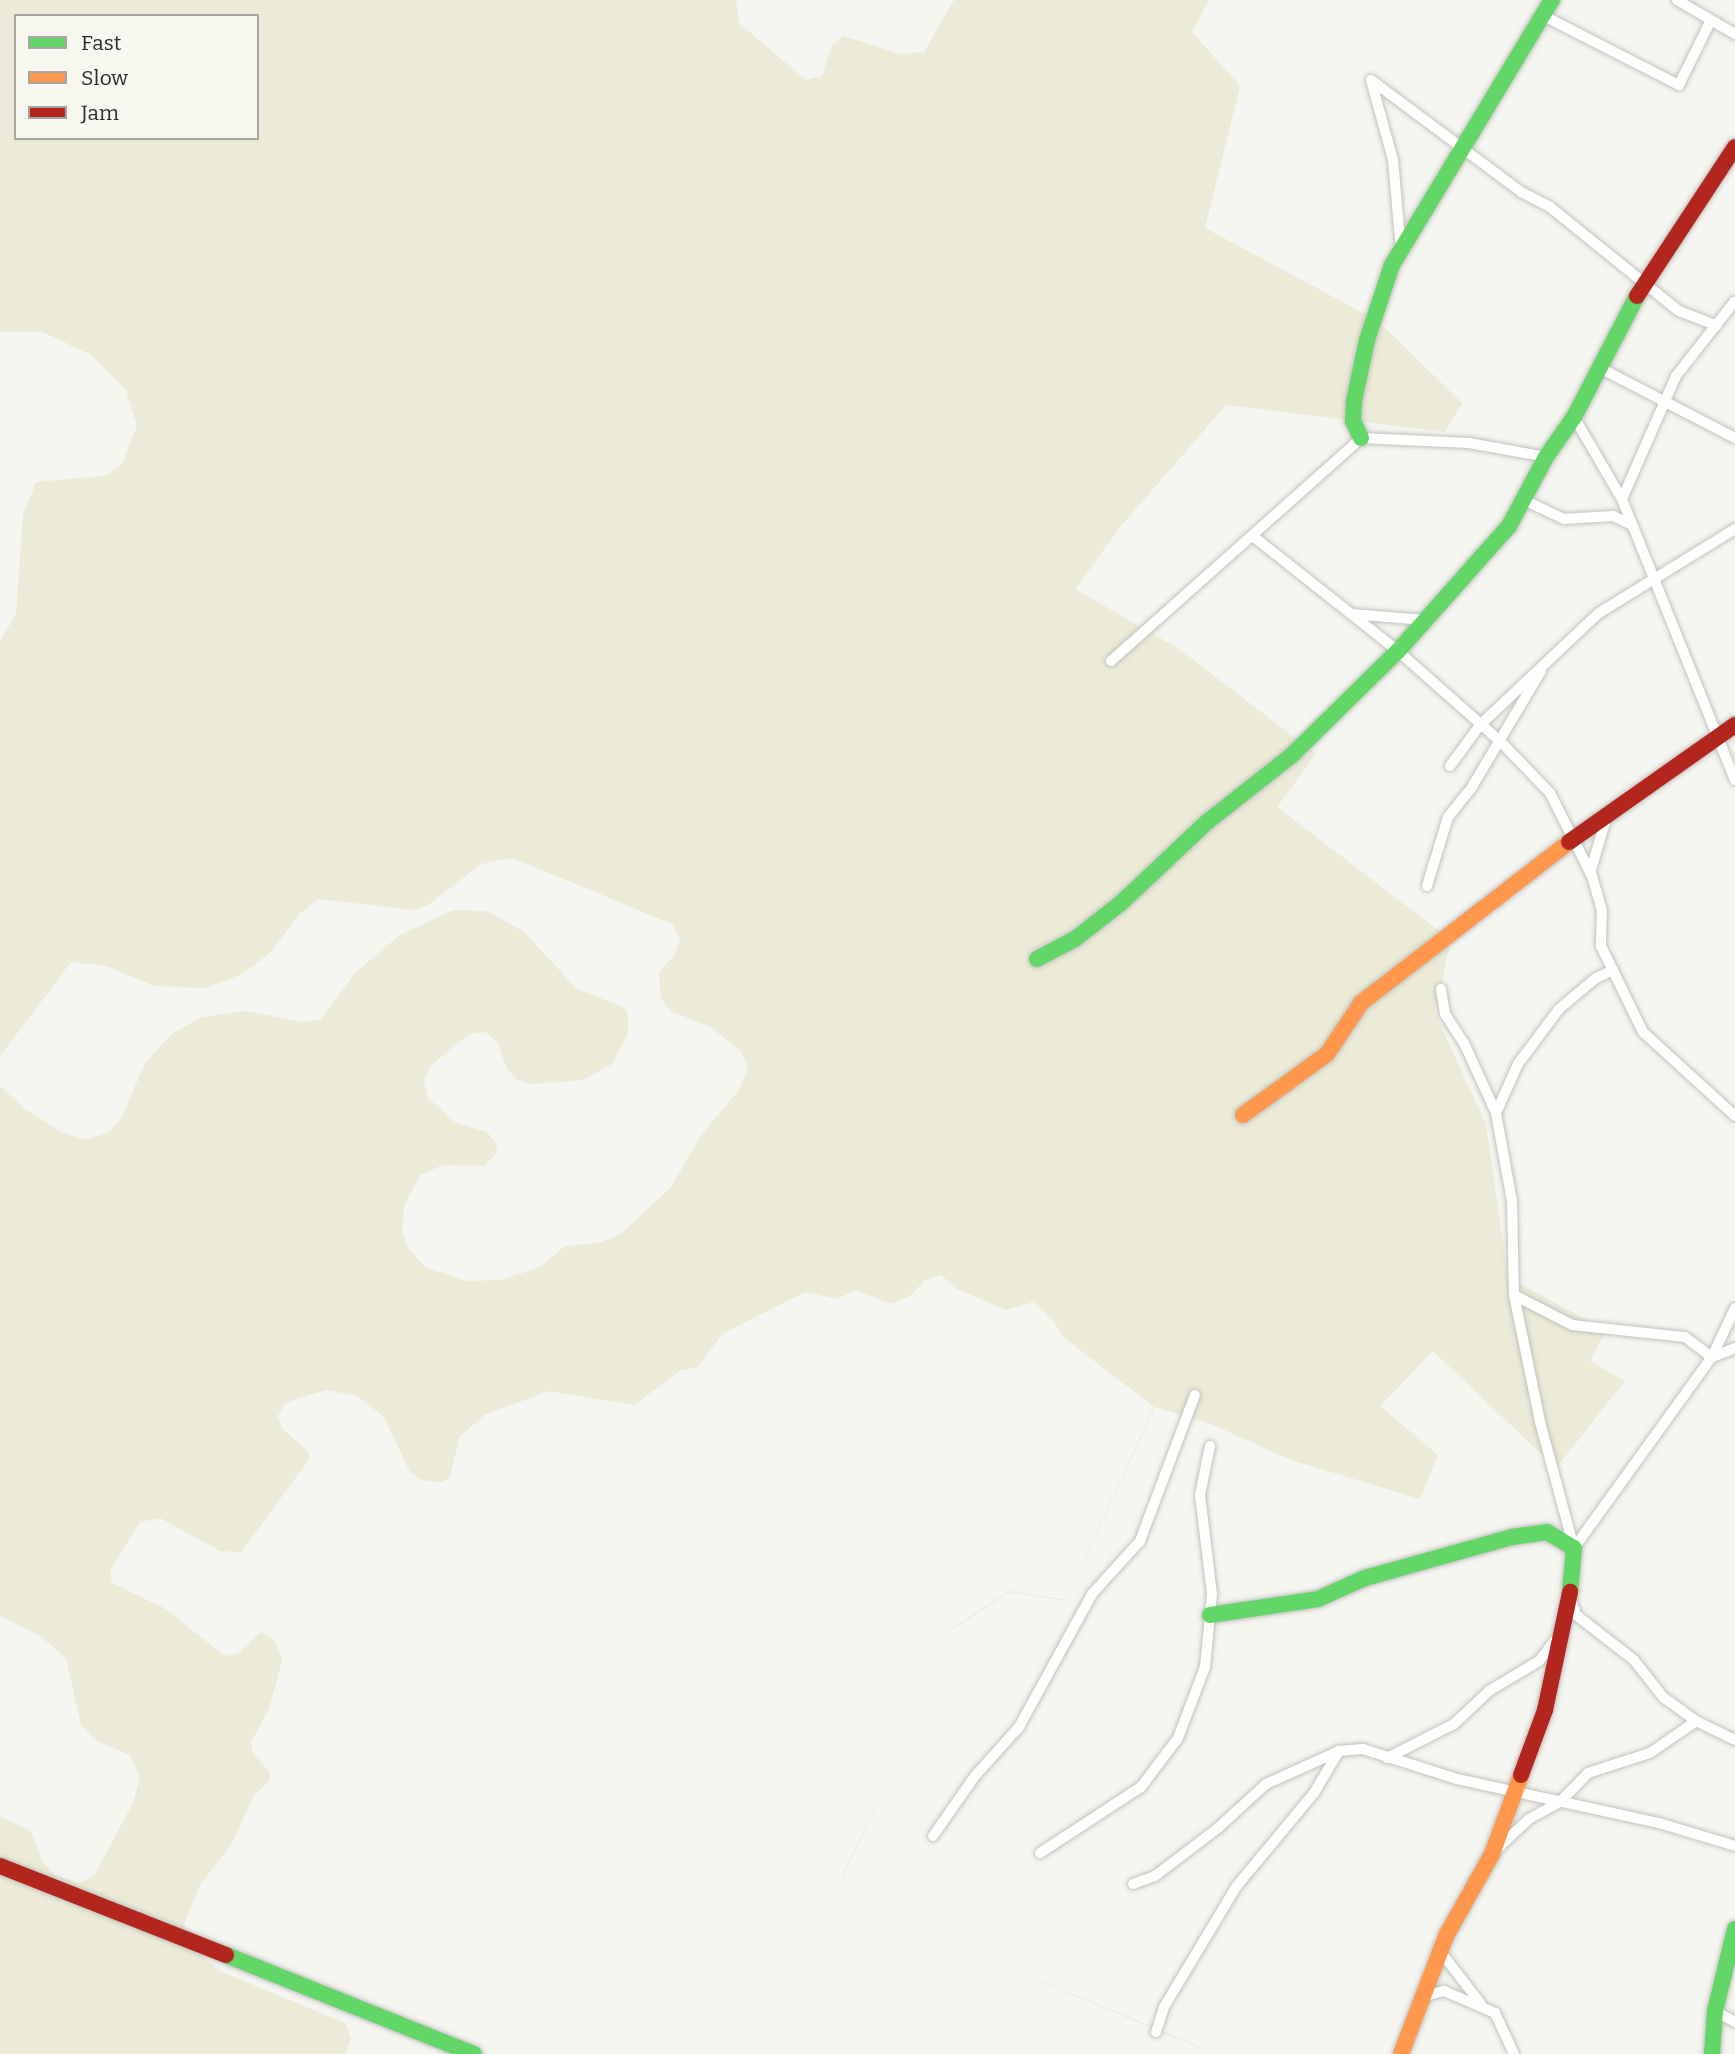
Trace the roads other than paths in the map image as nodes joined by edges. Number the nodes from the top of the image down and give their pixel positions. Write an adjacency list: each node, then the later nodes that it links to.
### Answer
1 (1552, 0): 3 (street)
2 (1676, 0): 4 (street)
3 (1542, 15): 4 (street); 6 (street)
4 (1712, 20): 5 (street)
5 (1735, 34)
6 (1464, 145): 8 (street); 8 (street); 9 (street)
7 (1735, 147): 9 (street)
8 (1401, 250): 15 (street)
9 (1645, 282): 11 (street); 12 (street)
10 (1735, 301): 11 (street)
11 (1716, 325): 13 (street)
12 (1600, 368): 13 (street); 14 (street)
13 (1668, 402): 16 (street); 18 (street)
14 (1574, 417): 17 (street); 18 (street)
15 (1361, 438): 17 (street); 22 (street)
16 (1735, 438)
17 (1546, 457): 19 (street)
18 (1622, 499): 20 (street)
19 (1526, 501): 20 (street); 25 (street)
20 (1632, 525): 23 (street)
21 (1735, 529): 23 (street)
22 (1254, 537): 24 (street); 28 (street)
23 (1653, 581): 27 (street); 31 (street)
24 (1351, 614): 25 (street); 26 (street)
25 (1424, 620): 26 (street)
26 (1398, 650): 29 (street); 39 (street)
27 (1548, 659): 29 (street); 32 (street)
28 (1111, 661)
29 (1480, 725): 32 (street); 33 (street)
30 (1735, 725): 31 (street)
31 (1717, 738): 34 (street); 35 (street)
32 (1501, 742): 36 (street); 38 (street)
33 (1450, 766)
34 (1735, 780)
35 (1607, 816): 36 (street); 37 (street)
36 (1572, 840): 37 (street); 43 (street)
37 (1590, 873): 40 (street)
38 (1427, 886)
39 (1037, 959)
40 (1613, 971): 42 (street); 44 (street)
41 (1441, 989): 42 (street)
42 (1496, 1113): 45 (street)
43 (1243, 1115)
44 (1735, 1116)
45 (1514, 1295): 48 (street); 51 (street)
46 (1735, 1308): 48 (street)
47 (1735, 1348): 48 (street)
48 (1712, 1357): 51 (street)
49 (1195, 1395): 61 (street)
50 (1210, 1446): 53 (street)
51 (1574, 1548): 52 (street); 53 (street)
52 (1570, 1595): 54 (street); 55 (street)
53 (1210, 1615): 63 (street)
54 (1562, 1633): 58 (street); 59 (street)
55 (1696, 1721): 56 (street); 60 (street)
56 (1735, 1740)
57 (1339, 1751): 58 (street); 66 (street); 73 (street)
58 (1387, 1758): 59 (street)
59 (1516, 1791): 60 (street); 64 (street)
60 (1561, 1801): 62 (street); 64 (street)
61 (933, 1836)
62 (1735, 1846)
63 (1040, 1853)
64 (1492, 1854): 68 (street)
65 (0, 1866): 74 (street)
66 (1133, 1884)
67 (1735, 1928): 71 (street)
68 (1440, 1951): 69 (street); 70 (street)
69 (1425, 1996): 70 (street); 75 (street)
70 (1482, 2005): 76 (street)
71 (1715, 2011): 72 (street); 77 (street)
72 (1735, 2022)
73 (1156, 2032)
74 (474, 2054)
75 (1401, 2054)
76 (1514, 2054)
77 (1712, 2054)

